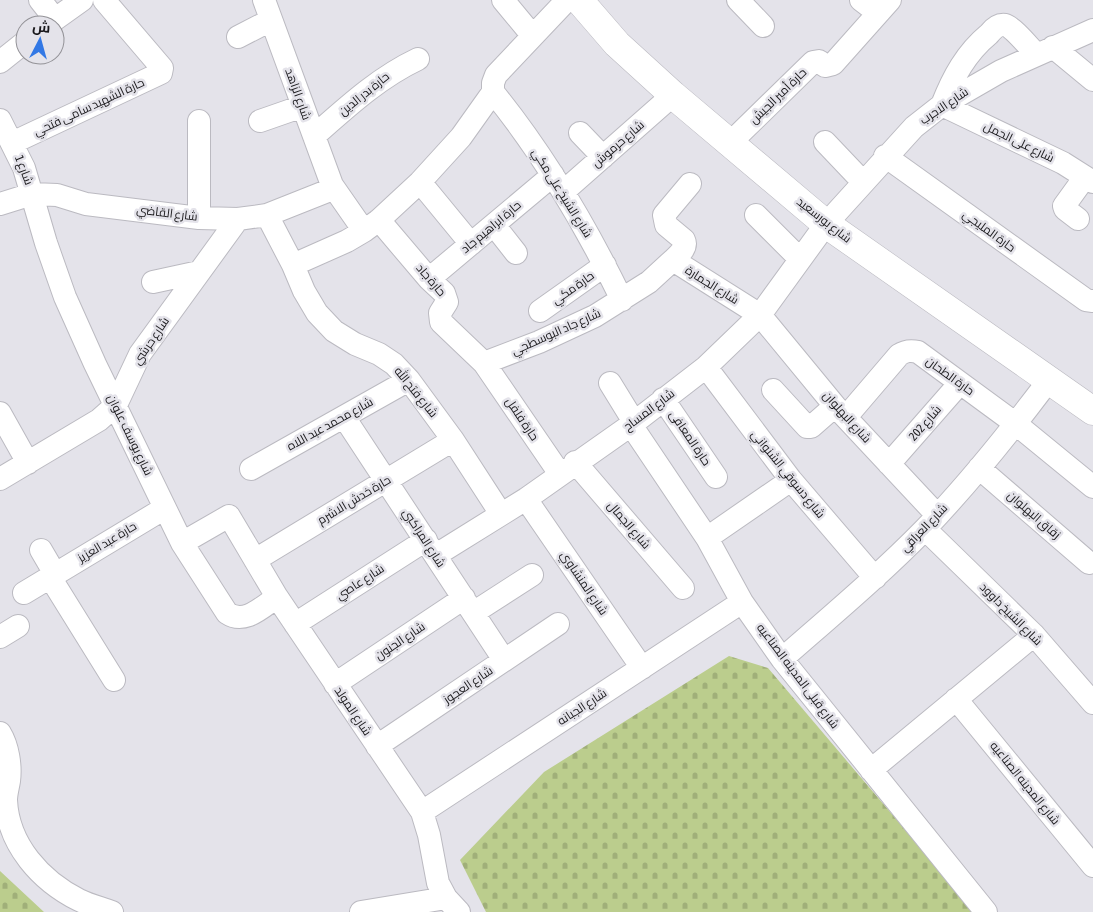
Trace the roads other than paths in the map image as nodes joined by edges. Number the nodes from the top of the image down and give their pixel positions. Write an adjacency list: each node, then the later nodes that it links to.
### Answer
1 (40, 0): 10 (street)
2 (82, 0): 11 (street)
3 (104, 0): 31 (street, حارة الشهيد سامى فتحي)
4 (503, 0): 14 (street)
5 (566, 0): 14 (street)
6 (579, 0): 22 (street, شارع بورسعيد)
7 (738, 0): 12 (street)
8 (876, 4): 32 (street, حارة أمير الجيش)
9 (267, 10): 15 (street); 24 (street, شارع الزاهد)
10 (48, 15)
11 (61, 15)
12 (763, 26)
13 (1093, 30): 17 (street, شارع الاجرب)
14 (532, 35): 21 (street)
15 (238, 37)
16 (15, 50): 19 (street)
17 (1044, 50): 20 (street); 23 (street, شارع الاجرب); 23 (street)
18 (418, 59): 29 (street, حارة بدر الدين)
19 (0, 62)
20 (1093, 80)
21 (493, 92): 36 (street); 38 (street, شارع الشيخ على مكي)
22 (673, 95): 32 (street, شارع بورسعيد); 34 (street, شارع حرموش)
23 (942, 105): 33 (street, شارع الاجرب); 35 (street, شارع على الجمل)
24 (303, 106): 27 (street); 29 (street, شارع الزاهد)
25 (0, 120): 31 (street, شارع 1)
26 (199, 121): 45 (street)
27 (260, 121)
28 (580, 133): 34 (street)
29 (314, 136): 40 (street, شارع الزاهد)
30 (825, 142): 37 (street)
31 (12, 143): 41 (street, شارع 1)
32 (730, 143): 48 (street, شارع بورسعيد)
33 (885, 156): 37 (street, شارع الاجرب); 61 (street, حارة المليجي)
34 (603, 157): 38 (street, شارع حرموش)
35 (1089, 179): 47 (street)
36 (420, 182): 49 (street); 51 (street)
37 (863, 182): 48 (street, شارع الاجرب)
38 (558, 184): 50 (street, حارة ابراهيم جاد); 56 (street, شارع الشيخ على مكي)
39 (690, 184): 54 (street, شارع الجمارة)
40 (332, 186): 43 (street, شارع القاضي); 49 (street, شارع الزاهد)
41 (32, 194): 42 (street, شارع القاضي); 45 (street, شارع القاضي); 73 (street, شارع يوسف علوان)
42 (0, 204)
43 (267, 215): 46 (street, شارع القاضي); 55 (street, شارع فتح الله)
44 (756, 215): 53 (street)
45 (199, 218): 46 (street, شارع القاضي)
46 (238, 219): 57 (street, شارع حرشي)
47 (1078, 219)
48 (826, 224): 53 (street, شارع المساح); 67 (street, شارع بورسعيد)
49 (371, 225): 55 (street); 58 (street, حارة جاد)
50 (494, 225): 51 (street, حارة ابراهيم جاد); 52 (street)
51 (471, 244): 58 (street, حارة ابراهيم جاد)
52 (516, 253)
53 (800, 259): 63 (street, شارع المساح)
54 (673, 260): 60 (street, شارع جاد البوسطجي); 63 (street, شارع الجمارة)
55 (293, 265): 66 (street, شارع فتح الله)
56 (605, 265): 60 (street, شارع الشيخ على مكي); 62 (street, حارة مكي)
57 (200, 272): 59 (street); 73 (street, شارع حرشي)
58 (429, 279): 64 (street, حارة جاد)
59 (153, 282)
60 (622, 300): 64 (street, شارع جاد البوسطجي)
61 (1093, 302)
62 (540, 311)
63 (760, 315): 65 (street, شارع المساح); 74 (street, شارع البهلوان)
64 (484, 363): 82 (street, حارة فلفل)
65 (706, 367): 71 (street, شارع المساح); 88 (street, شارع دسوقي الشنواني)
66 (409, 380): 76 (street, شارع محمد عبد اللاه); 79 (street, شارع فتح الله)
67 (1049, 380): 72 (street, شارع بورسعيد); 78 (street, شارع العراقي)
68 (610, 383): 77 (street, شارع قبلى المدينه الصناعيه)
69 (960, 383): 74 (street, حارة الطحان); 78 (street, حارة الطحان); 81 (street, شارع 202)
70 (773, 390): 74 (street)
71 (663, 399): 77 (street, شارع المساح); 85 (street, حارة المعافى)
72 (1089, 401)
73 (116, 405): 80 (street, شارع حرشي); 91 (street, شارع يوسف علوان)
74 (840, 411): 81 (street, شارع البهلوان)
75 (0, 413): 80 (street)
76 (344, 417): 84 (street, شارع محمد عبد اللاه); 87 (street, شارع المراكبي)
77 (632, 423): 82 (street, شارع المساح); 94 (street, شارع قبلى المدينه الصناعيه)
78 (1016, 424): 83 (street, شارع العراقي); 89 (street, حارة الطحان)
79 (453, 440): 87 (street, حارة خدش الاشرم); 92 (street, شارع فتح الله)
80 (28, 463): 86 (street, شارع حرشي)
81 (889, 464): 93 (street, شارع البهلوان)
82 (568, 468): 90 (street, شارع المساح); 103 (street, شارع الجمال)
83 (980, 468): 93 (street, شارع العراقي); 99 (street, زقاق البهلوان)
84 (252, 469)
85 (716, 477)
86 (0, 479)
87 (386, 480): 96 (street, شارع المراكبي); 98 (street, حارة خدش الاشرم)
88 (791, 480): 94 (street); 102 (street, شارع دسوقي الشنواني)
89 (1093, 487)
90 (526, 499): 92 (street, شارع المساح); 113 (street, شارع المنشاوي)
91 (165, 508): 95 (street, شارع يوسف علوان); 101 (street, حارة عبد العزيز)
92 (501, 514): 96 (street, شارع المساح)
93 (931, 522): 102 (street, شارع العراقي); 110 (street, شارع الشيخ داوود)
94 (707, 538): 106 (street, شارع قبلى المدينه الصناعيه)
95 (182, 543): 98 (street, شارع المولد); 105 (street, شارع يوسف علوان)
96 (431, 548): 107 (street, شارع المراكبي); 108 (street, شارع عاصي)
97 (41, 550): 101 (street)
98 (254, 560): 105 (street, شارع المولد)
99 (1089, 562)
100 (532, 575): 107 (street, شارع الجنون)
101 (52, 576): 104 (street, حارة عبد العزيز); 114 (street)
102 (875, 578): 111 (street, شارع العراقي)
103 (683, 588)
104 (24, 593)
105 (277, 597): 108 (street, شارع المولد)
106 (742, 602): 111 (street, شارع قبلى المدينه الصناعيه); 113 (street, شارع الجبانه)
107 (469, 605): 112 (street, شارع المراكبي); 115 (street, شارع الجنون)
108 (295, 624): 115 (street, شارع المولد)
109 (558, 624): 112 (street, شارع العجوز)
110 (1034, 635): 116 (street); 117 (street, شارع الشيخ داوود)
111 (782, 659): 120 (street, شارع قبلى المدينه الصناعيه)
112 (504, 660): 119 (street, شارع العجوز)
113 (642, 668): 122 (street, شارع الجبانه)
114 (114, 680)
115 (335, 684): 119 (street, شارع المولد)
116 (956, 700): 120 (street); 123 (street, شارع المدينه الصناعيه)
117 (1093, 703)
118 (0, 733): 121 (street)
119 (377, 746): 122 (street, شارع المولد)
120 (871, 770): 127 (street, شارع قبلى المدينه الصناعيه)
121 (3, 800): 125 (street)
122 (422, 812): 124 (street, شارع المولد)
123 (1093, 866)
124 (452, 905): 126 (street)
125 (112, 912)
126 (361, 912)
127 (986, 912)

